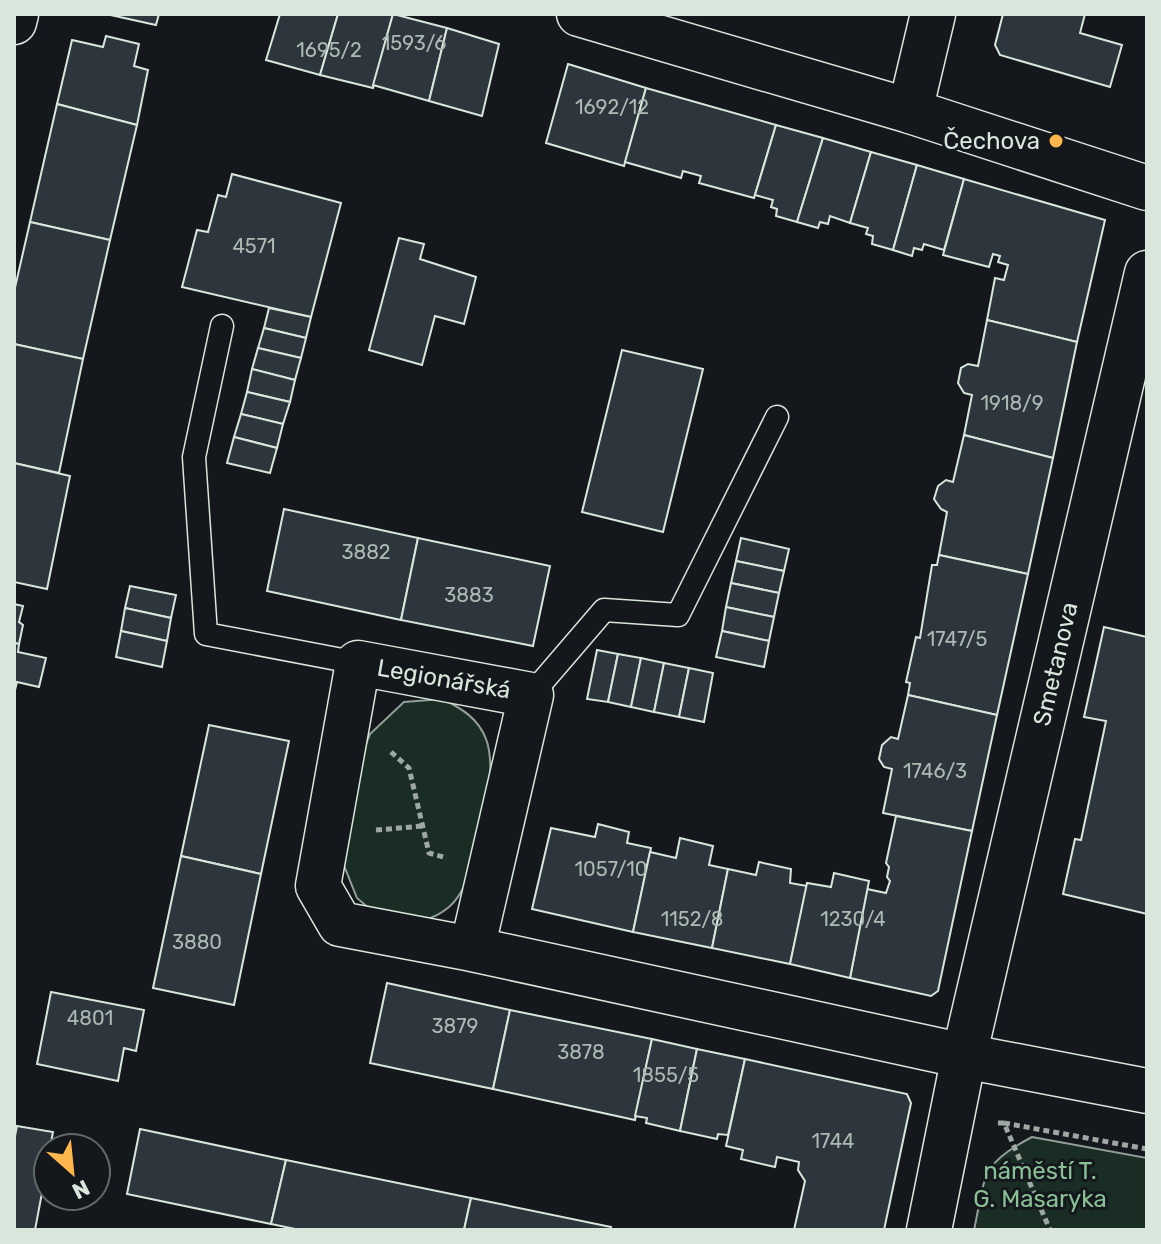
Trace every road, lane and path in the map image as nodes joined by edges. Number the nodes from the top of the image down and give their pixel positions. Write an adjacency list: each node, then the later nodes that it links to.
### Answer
1 (16, 14): 4 (street)
2 (579, 14): 5 (street)
3 (933, 14): 5 (street)
4 (14, 22)
5 (910, 111): 6 (street)
6 (1147, 188)
7 (1147, 273): 15 (street, Smetanova)
8 (222, 326): 10 (lane)
9 (777, 417): 11 (lane)
10 (358, 663): 11 (street, Legionářská); 12 (street, Legionářská)
11 (531, 695): 13 (street, Legionářská)
12 (348, 715): 13 (path); 14 (street, Legionářská)
13 (490, 872): 14 (street, Legionářská)
14 (472, 949): 15 (street, Legionářská)
15 (964, 1056): 16 (street); 17 (street)
16 (1147, 1091)
17 (953, 1121): 18 (path); 20 (street)
18 (1004, 1123): 19 (path); 21 (path)
19 (1147, 1149)
20 (929, 1230)
21 (1050, 1230)

